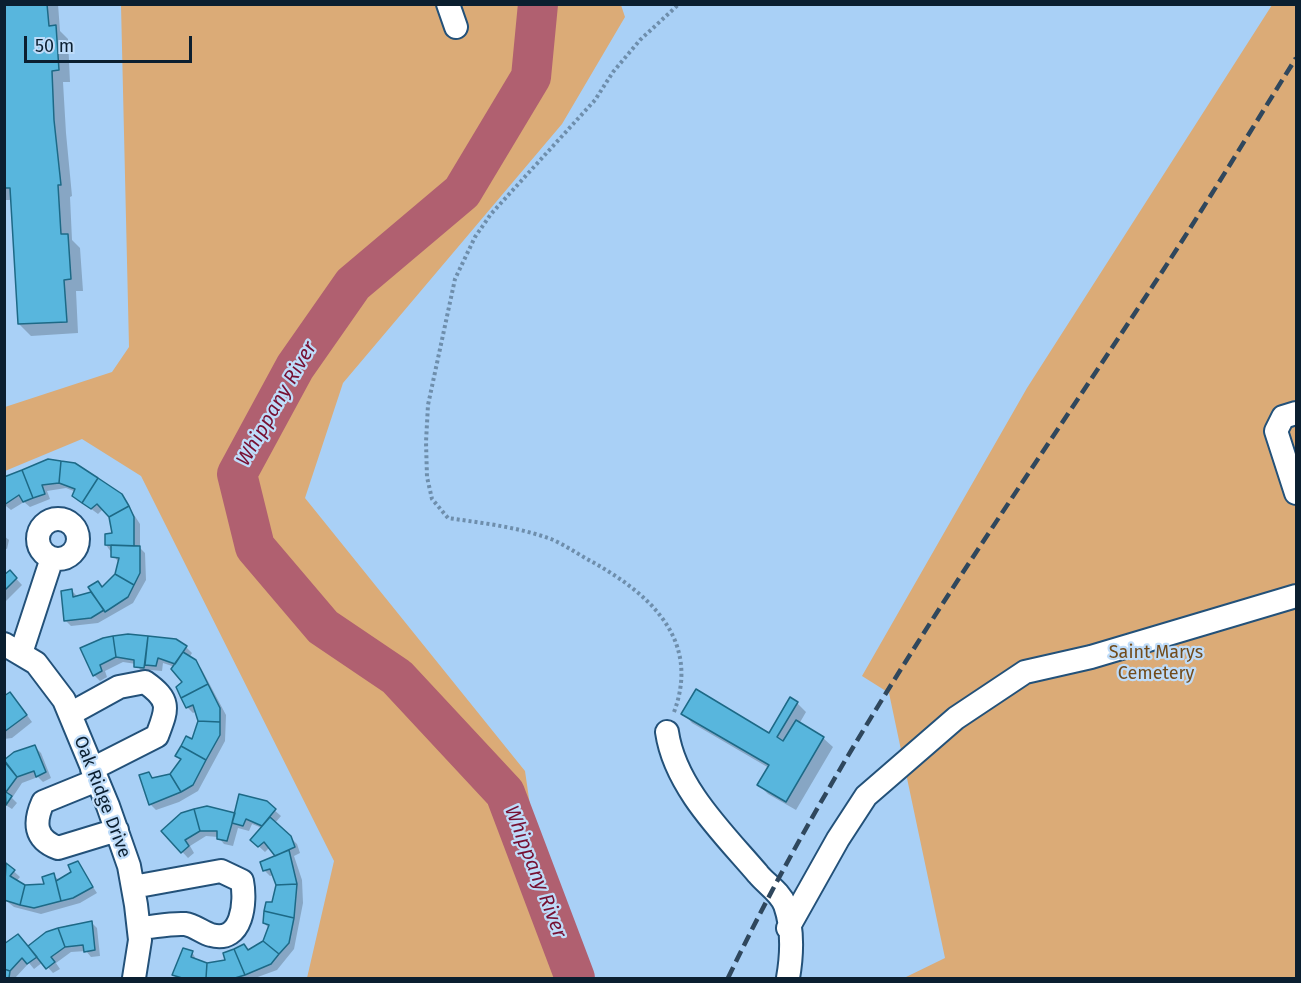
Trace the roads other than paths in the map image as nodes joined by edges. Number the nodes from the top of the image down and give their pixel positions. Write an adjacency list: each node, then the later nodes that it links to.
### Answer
1 (448, 4): 2 (lane)
2 (456, 27)
3 (1296, 413): 4 (lane)
4 (1296, 493)
5 (52, 558): 7 (lane)
6 (1296, 596): 14 (lane)
7 (10, 651): 8 (lane, Oak Ridge Drive)
8 (69, 714): 10 (lane, Oak Ridge Drive); 10 (lane)
9 (667, 732): 14 (lane)
10 (95, 775): 11 (lane, Oak Ridge Drive); 11 (lane)
11 (117, 830): 12 (lane, Oak Ridge Drive)
12 (133, 887): 13 (lane, Oak Ridge Drive); 13 (lane)
13 (138, 928): 15 (lane, Oak Ridge Drive)
14 (788, 928): 16 (lane)
15 (134, 978)
16 (788, 978)

